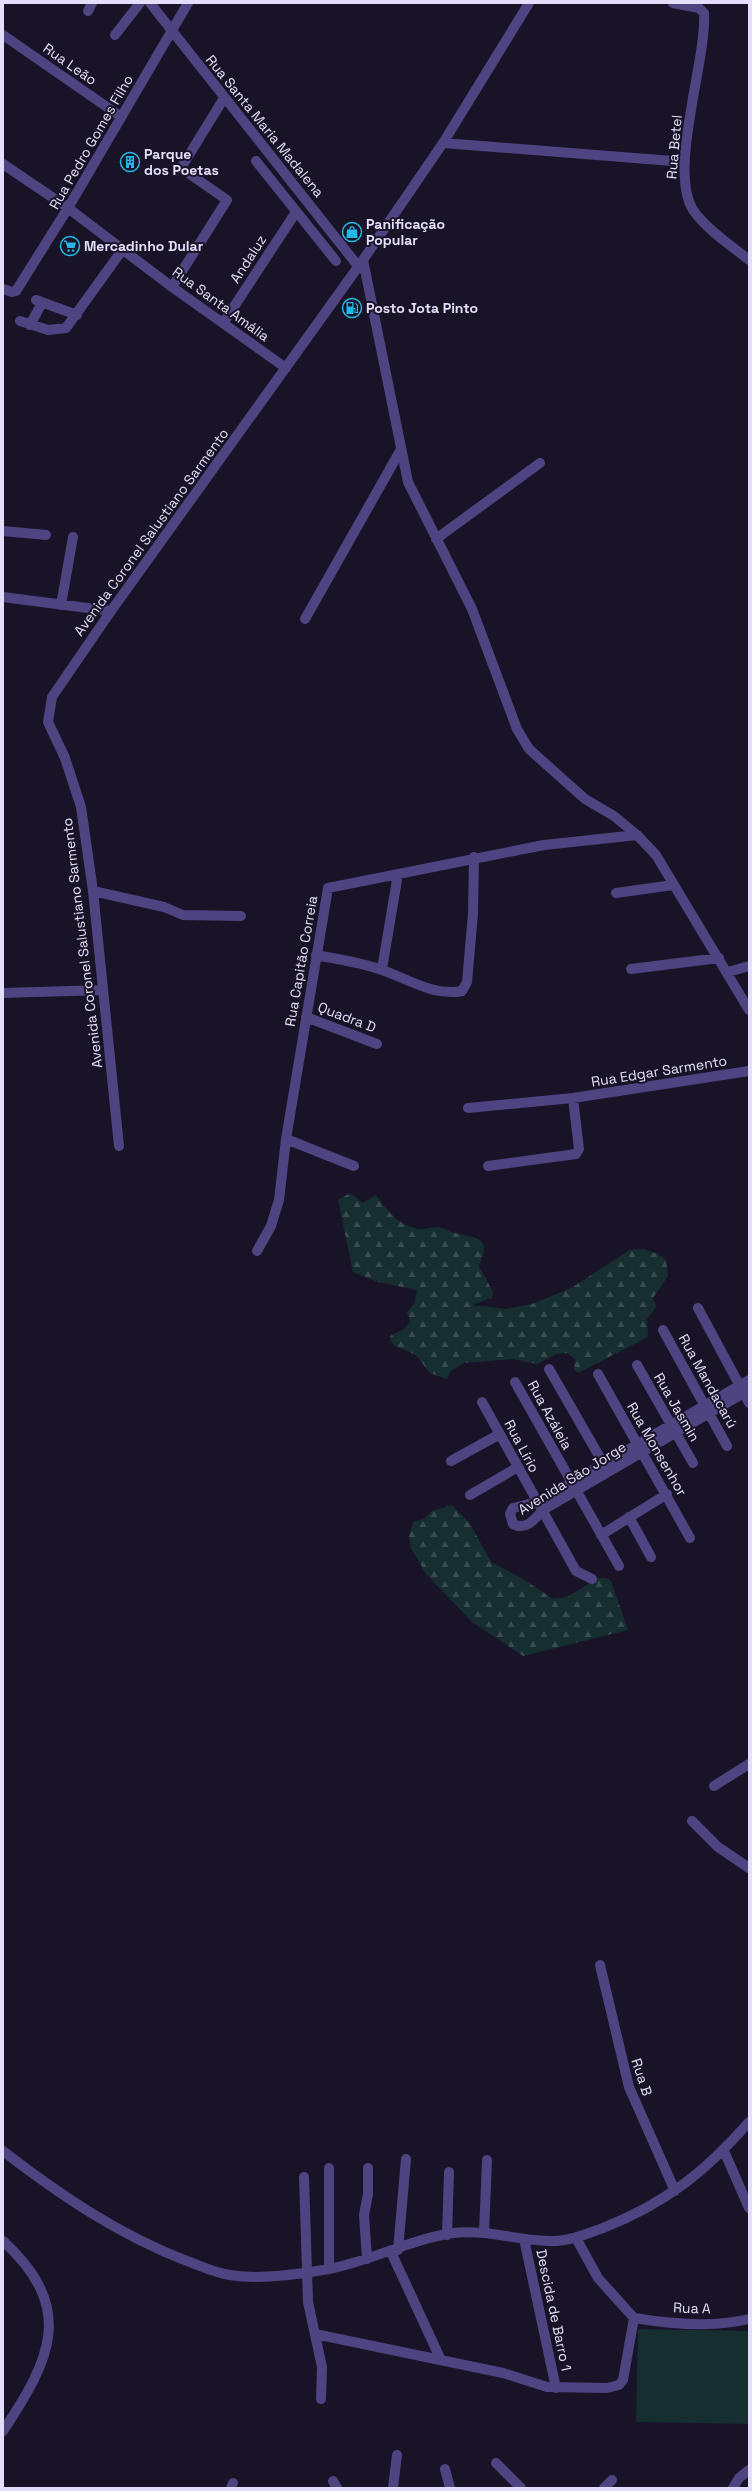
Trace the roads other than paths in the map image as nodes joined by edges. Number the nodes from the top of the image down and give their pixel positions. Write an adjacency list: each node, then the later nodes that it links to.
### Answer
1 (140, 3): 8 (street)
2 (150, 3): 6 (street, Rua Santa Maria Madalena)
3 (188, 3): 6 (street, Rua Pedro Gomes Filho)
4 (529, 3): 11 (street, Avenida Coronel Salustiano Sarmento)
5 (673, 3): 13 (street, Rua Betel)
6 (172, 32): 9 (street, Rua Santa Maria Madalena); 10 (street, Rua Pedro Gomes Filho)
7 (3, 35): 10 (street, Rua Leão)
8 (115, 36)
9 (224, 98): 20 (street, Rua Santa Maria Madalena); 21 (street)
10 (120, 116): 15 (street, Rua Pedro Gomes Filho)
11 (443, 142): 13 (street); 20 (street, Avenida Coronel Salustiano Sarmento)
12 (256, 161): 16 (street)
13 (685, 162): 18 (street, Rua Betel)
14 (3, 164): 15 (street, Rua Santa Amália)
15 (68, 208): 17 (street, Rua Santa Amália); 22 (street, Rua Pedro Gomes Filho)
16 (296, 212): 19 (street); 25 (street, Andaluz)
17 (123, 249): 21 (street, Rua Santa Amália); 23 (street)
18 (749, 260)
19 (336, 262)
20 (361, 263): 27 (street, Avenida Coronel Salustiano Sarmento); 28 (street)
21 (172, 287): 25 (street, Rua Santa Amália)
22 (3, 288)
23 (77, 315): 26 (street); 26 (street)
24 (20, 321): 26 (street)
25 (224, 322): 27 (street, Rua Santa Amália)
26 (30, 325)
27 (286, 368): 36 (street, Avenida Coronel Salustiano Sarmento)
28 (400, 450): 33 (street); 37 (street)
29 (540, 463): 33 (street)
30 (3, 531): 31 (street)
31 (46, 535)
32 (73, 537): 35 (street)
33 (436, 539): 38 (street)
34 (3, 597): 35 (street)
35 (61, 605): 36 (street)
36 (111, 611): 42 (street, Avenida Coronel Salustiano Sarmento)
37 (304, 619)
38 (637, 835): 39 (street, Rua Capitão Correia); 41 (street)
39 (474, 858): 40 (street, Rua Capitão Correia); 48 (street)
40 (398, 874): 45 (street, Rua Capitão Correia); 48 (street)
41 (673, 885): 43 (street); 46 (street)
42 (93, 891): 44 (street); 51 (street, Avenida Coronel Salustiano Sarmento)
43 (616, 893)
44 (241, 916)
45 (316, 955): 48 (street); 54 (street, Rua Capitão Correia)
46 (719, 958): 49 (street); 50 (street)
47 (749, 966): 50 (street)
48 (382, 969)
49 (631, 969)
50 (728, 972): 53 (street)
51 (103, 990): 52 (street); 60 (street, Avenida Coronel Salustiano Sarmento)
52 (3, 993)
53 (749, 1010)
54 (306, 1017): 55 (street, Quadra D); 59 (street, Rua Capitão Correia)
55 (377, 1044)
56 (749, 1071): 57 (street, Rua Edgar Sarmento)
57 (573, 1098): 58 (street, Rua Edgar Sarmento); 62 (street, Rua Edgar Sarmento)
58 (468, 1108)
59 (286, 1139): 61 (street); 63 (street, Rua Capitão Correia)
60 (119, 1146)
61 (354, 1166)
62 (488, 1166)
63 (257, 1250)
64 (698, 1308): 71 (street)
65 (663, 1330): 74 (street, Rua Mandacarú)
66 (637, 1365): 75 (street, Rua Jasmin)
67 (549, 1369): 82 (street)
68 (598, 1374): 78 (street, Rua Monsenhor)
69 (749, 1380): 71 (street, Avenida São Jorge)
70 (515, 1382): 83 (street, Rua Azáleia)
71 (744, 1390): 73 (street); 74 (street, Avenida São Jorge)
72 (482, 1402): 76 (street, Rua Lírio)
73 (749, 1403)
74 (708, 1409): 75 (street, Avenida São Jorge); 77 (street, Rua Mandacarú)
75 (674, 1428): 78 (street, Avenida São Jorge); 80 (street, Rua Jasmin)
76 (500, 1434): 79 (street); 81 (street, Rua Lírio)
77 (727, 1446)
78 (640, 1447): 82 (street, Avenida São Jorge); 85 (street, Rua Monsenhor)
79 (451, 1461)
80 (693, 1463)
81 (518, 1467): 86 (street); 87 (street, Rua Lírio)
82 (606, 1467): 83 (street, Avenida São Jorge); 84 (street, Avenida São Jorge)
83 (570, 1482): 84 (street, Rua Azáleia); 87 (street, Avenida São Jorge)
84 (575, 1491): 87 (street, Avenida São Jorge); 89 (street, Rua Azáleia)
85 (667, 1494): 88 (street); 90 (street, Rua Monsenhor)
86 (470, 1495)
87 (540, 1506): 93 (street, Rua Lírio)
88 (629, 1517): 89 (street); 91 (street)
89 (601, 1535): 92 (street, Rua Azáleia)
90 (690, 1538)
91 (651, 1557)
92 (620, 1566)
93 (592, 1579)
94 (749, 1764): 95 (street)
95 (714, 1786)
96 (692, 1821): 97 (street)
97 (749, 1868)
98 (600, 1965): 108 (street, Rua B)
99 (749, 2122): 101 (street)
100 (3, 2151): 118 (street)
101 (724, 2151): 108 (street); 109 (street)
102 (406, 2159): 115 (street)
103 (487, 2160): 110 (street)
104 (329, 2168): 117 (street)
105 (368, 2168): 116 (street)
106 (449, 2172): 111 (street)
107 (304, 2177): 118 (street)
108 (675, 2191): 112 (street)
109 (749, 2208)
110 (484, 2233): 111 (street); 113 (street)
111 (447, 2234): 115 (street)
112 (576, 2238): 113 (street); 119 (street)
113 (524, 2239): 123 (street, Descida de Barro 1)
114 (3, 2241): 125 (street)
115 (394, 2251): 116 (street); 122 (street)
116 (367, 2259): 117 (street)
117 (329, 2269): 118 (street)
118 (306, 2272): 121 (street)
119 (634, 2318): 120 (street, Rua A); 123 (street)
120 (749, 2319)
121 (315, 2334): 122 (street); 124 (street)
122 (441, 2360): 123 (street)
123 (556, 2388)
124 (321, 2399)
125 (3, 2431)
126 (397, 2455): 131 (street)
127 (496, 2463): 133 (street)
128 (445, 2469): 132 (street)
129 (749, 2470): 135 (street)
130 (612, 2480): 134 (street)
131 (393, 2488)
132 (450, 2488)
133 (521, 2488)
134 (604, 2488)
135 (733, 2488)

